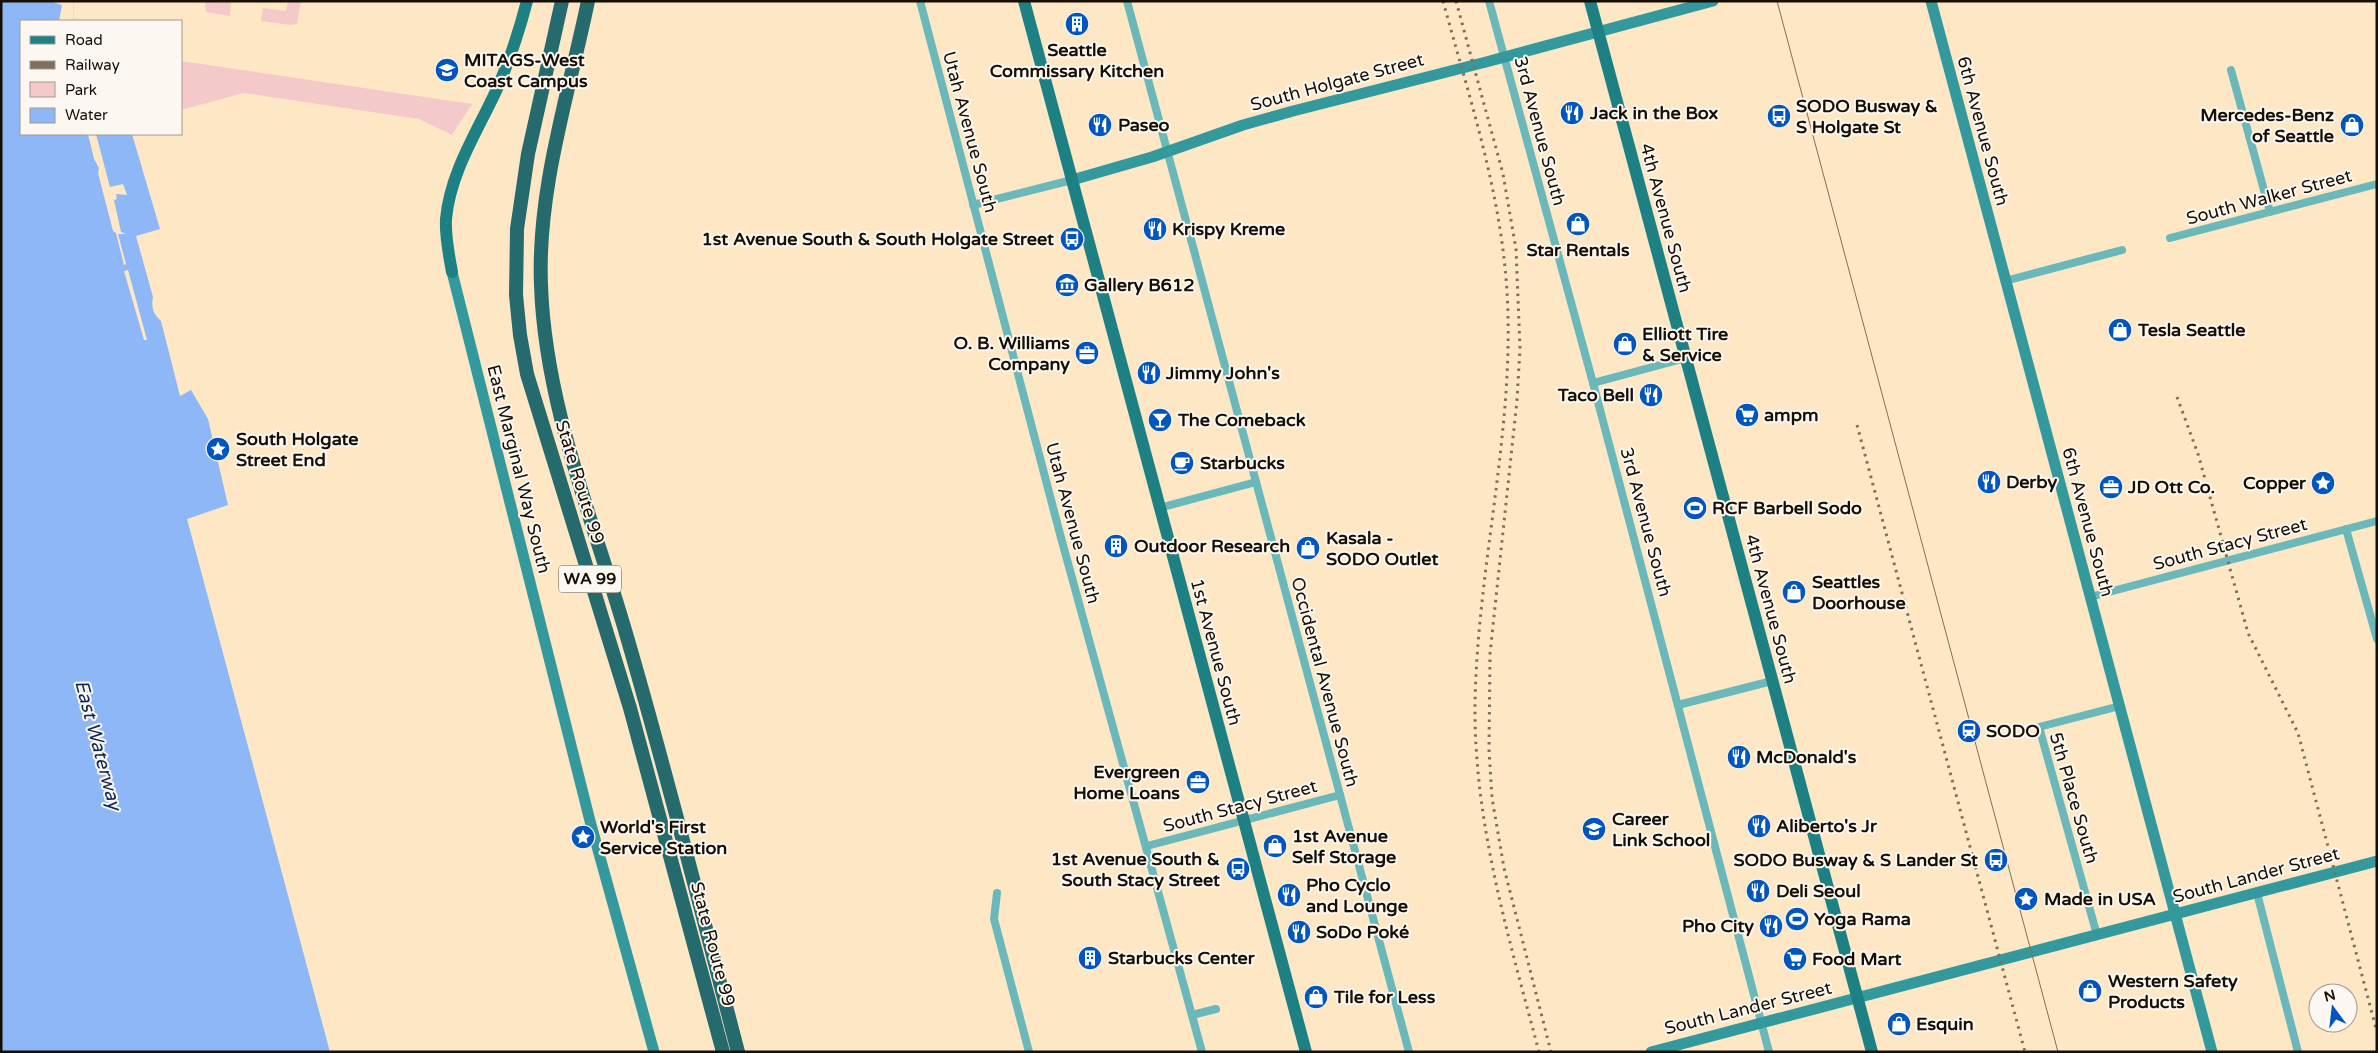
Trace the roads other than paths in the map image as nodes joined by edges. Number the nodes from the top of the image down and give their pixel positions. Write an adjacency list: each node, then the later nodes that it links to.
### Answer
1 (527, 1): 21 (main road)
2 (562, 1): 47 (highway, State Route 99 / WA 99)
3 (588, 1): 48 (highway, State Route 99 / WA 99)
4 (920, 1): 17 (street, Utah Avenue South)
5 (1024, 1): 15 (main road, 1st Avenue South)
6 (1127, 1): 14 (street, Occidental Avenue South)
7 (1489, 1): 12 (street, 3rd Avenue South)
8 (1590, 1): 11 (main road, 4th Avenue South)
9 (1712, 1): 11 (main road, South Holgate Street)
10 (1931, 1): 22 (main road, 6th Avenue South)
11 (1598, 32): 12 (main road, South Holgate Street); 23 (main road, 4th Avenue South)
12 (1505, 57): 14 (main road, South Holgate Street); 24 (street, 3rd Avenue South)
13 (2231, 70): 18 (street)
14 (1168, 152): 15 (main road, South Holgate Street); 25 (street, Occidental Avenue South)
15 (1072, 180): 17 (street, South Holgate Street); 26 (main road, 1st Avenue South)
16 (2377, 184): 18 (street, South Walker Street)
17 (973, 205): 36 (street, Utah Avenue South)
18 (2269, 209): 19 (street, South Walker Street)
19 (2170, 238)
20 (2122, 250): 22 (street)
21 (452, 272): 46 (main road, East Marginal Way South)
22 (2004, 281): 29 (main road, 6th Avenue South)
23 (1686, 358): 24 (street); 31 (main road, 4th Avenue South)
24 (1593, 383): 32 (street, 3rd Avenue South)
25 (1256, 482): 26 (street); 34 (street, Occidental Avenue South)
26 (1159, 508): 35 (main road, 1st Avenue South)
27 (2377, 521): 28 (street, South Stacy Street)
28 (2346, 529): 29 (street, South Stacy Street); 30 (street)
29 (2090, 597): 33 (main road, 6th Avenue South)
30 (2377, 640)
31 (1772, 681): 32 (street); 42 (main road, 4th Avenue South)
32 (1678, 705): 45 (street, 3rd Avenue South)
33 (2120, 706): 40 (main road, 6th Avenue South); 41 (street, 5th Place South)
34 (1340, 794): 35 (street, South Stacy Street); 52 (street, Occidental Avenue South)
35 (1243, 820): 36 (street, South Stacy Street); 51 (main road, 1st Avenue South)
36 (1147, 846): 44 (street, Utah Avenue South)
37 (2377, 861): 39 (main road, South Lander Street)
38 (997, 893): 49 (street)
39 (2256, 893): 40 (main road, South Lander Street); 57 (street)
40 (2176, 914): 41 (main road, South Lander Street); 56 (main road, 6th Avenue South)
41 (2097, 935): 42 (main road, South Lander Street)
42 (1857, 998): 45 (main road, South Lander Street); 55 (main road, 4th Avenue South)
43 (1216, 1009): 44 (street)
44 (1192, 1015): 50 (street, Utah Avenue South)
45 (1762, 1023): 53 (main road, South Lander Street); 54 (street, 3rd Avenue South)
46 (654, 1052)
47 (722, 1052)
48 (738, 1052)
49 (1029, 1052)
50 (1202, 1052)
51 (1306, 1052)
52 (1409, 1052)
53 (1651, 1052)
54 (1769, 1052)
55 (1872, 1052)
56 (2212, 1052)
57 (2298, 1052)

